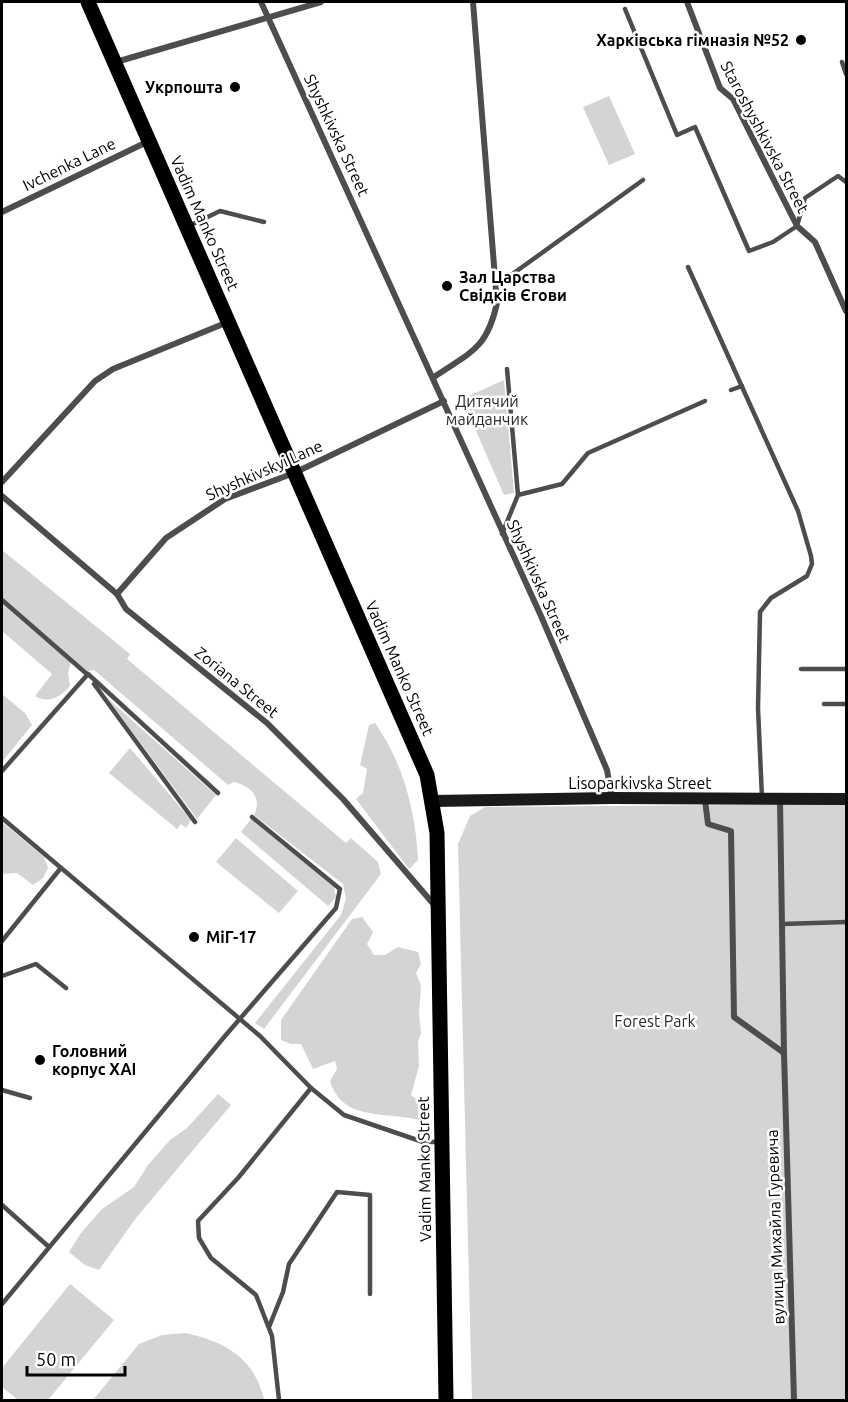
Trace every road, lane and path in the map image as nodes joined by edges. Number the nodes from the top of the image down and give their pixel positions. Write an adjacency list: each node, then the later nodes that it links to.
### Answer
1 (88, 2): 9 (main road, Vadim Manko Street)
2 (261, 2): 7 (street, Shyshkivska Street)
3 (321, 2): 7 (street)
4 (473, 2): 19 (street)
5 (687, 2): 16 (street, Staroshyshkivska Street)
6 (625, 9): 16 (lane)
7 (269, 17): 9 (street); 23 (street, Shyshkivska Street)
8 (842, 62): 10 (lane)
9 (115, 63): 11 (main road, Vadim Manko Street)
10 (846, 74)
11 (149, 141): 14 (street, Ivchenka Lane); 17 (main road, Vadim Manko Street)
12 (643, 180): 19 (lane)
13 (846, 182): 16 (lane)
14 (2, 212)
15 (264, 222): 17 (lane)
16 (797, 226): 20 (street, Staroshyshkivska Street)
17 (187, 227): 21 (main road, Vadim Manko Street)
18 (688, 267): 24 (lane)
19 (496, 286): 23 (street)
20 (846, 311)
21 (228, 322): 28 (main road, Vadim Manko Street); 29 (street)
22 (507, 369): 30 (lane)
23 (434, 377): 26 (street, Shyshkivska Street)
24 (742, 386): 25 (lane); 45 (lane)
25 (731, 390)
26 (444, 401): 28 (street, Shyshkivskyi Lane); 32 (street, Shyshkivska Street)
27 (705, 401): 30 (lane)
28 (294, 473): 33 (street, Shyshkivskyi Lane); 47 (main road, Vadim Manko Street)
29 (2, 482)
30 (518, 495): 32 (lane)
31 (2, 496): 33 (street, Zoriana Street)
32 (502, 534): 42 (street, Shyshkivska Street)
33 (117, 594): 52 (street, Zoriana Street)
34 (2, 600): 37 (lane)
35 (801, 669): 36 (lane)
36 (846, 669)
37 (88, 674): 40 (lane); 41 (lane); 50 (lane)
38 (824, 704): 39 (lane)
39 (846, 704)
40 (2, 771)
41 (218, 793)
42 (612, 798): 44 (street, Lisoparkivska Street); 47 (street, Lisoparkivska Street)
43 (846, 799): 46 (street, Lisoparkivska Street)
44 (705, 800): 45 (street, Lisoparkivska Street); 59 (street)
45 (762, 800): 46 (street, Lisoparkivska Street)
46 (780, 800): 54 (street, вулиця Михайла Гуревича)
47 (434, 801): 52 (main road, Vadim Manko Street)
48 (252, 817): 58 (lane)
49 (2, 818): 51 (lane)
50 (195, 822)
51 (60, 868): 55 (lane); 58 (lane)
52 (438, 909): 63 (main road, Vadim Manko Street)
53 (846, 922): 54 (lane)
54 (782, 924): 59 (street, вулиця Михайла Гуревича)
55 (2, 941)
56 (2, 976): 57 (lane)
57 (66, 988)
58 (240, 1020): 60 (lane); 65 (lane)
59 (784, 1053): 71 (street, вулиця Михайла Гуревича)
60 (311, 1088): 63 (lane); 68 (lane)
61 (2, 1090): 62 (lane)
62 (30, 1098)
63 (442, 1142): 70 (main road, Vadim Manko Street)
64 (2, 1205): 65 (lane)
65 (50, 1247): 67 (lane)
66 (370, 1294): 68 (lane)
67 (2, 1304)
68 (270, 1327): 69 (lane)
69 (279, 1401)
70 (446, 1401)
71 (794, 1401)

